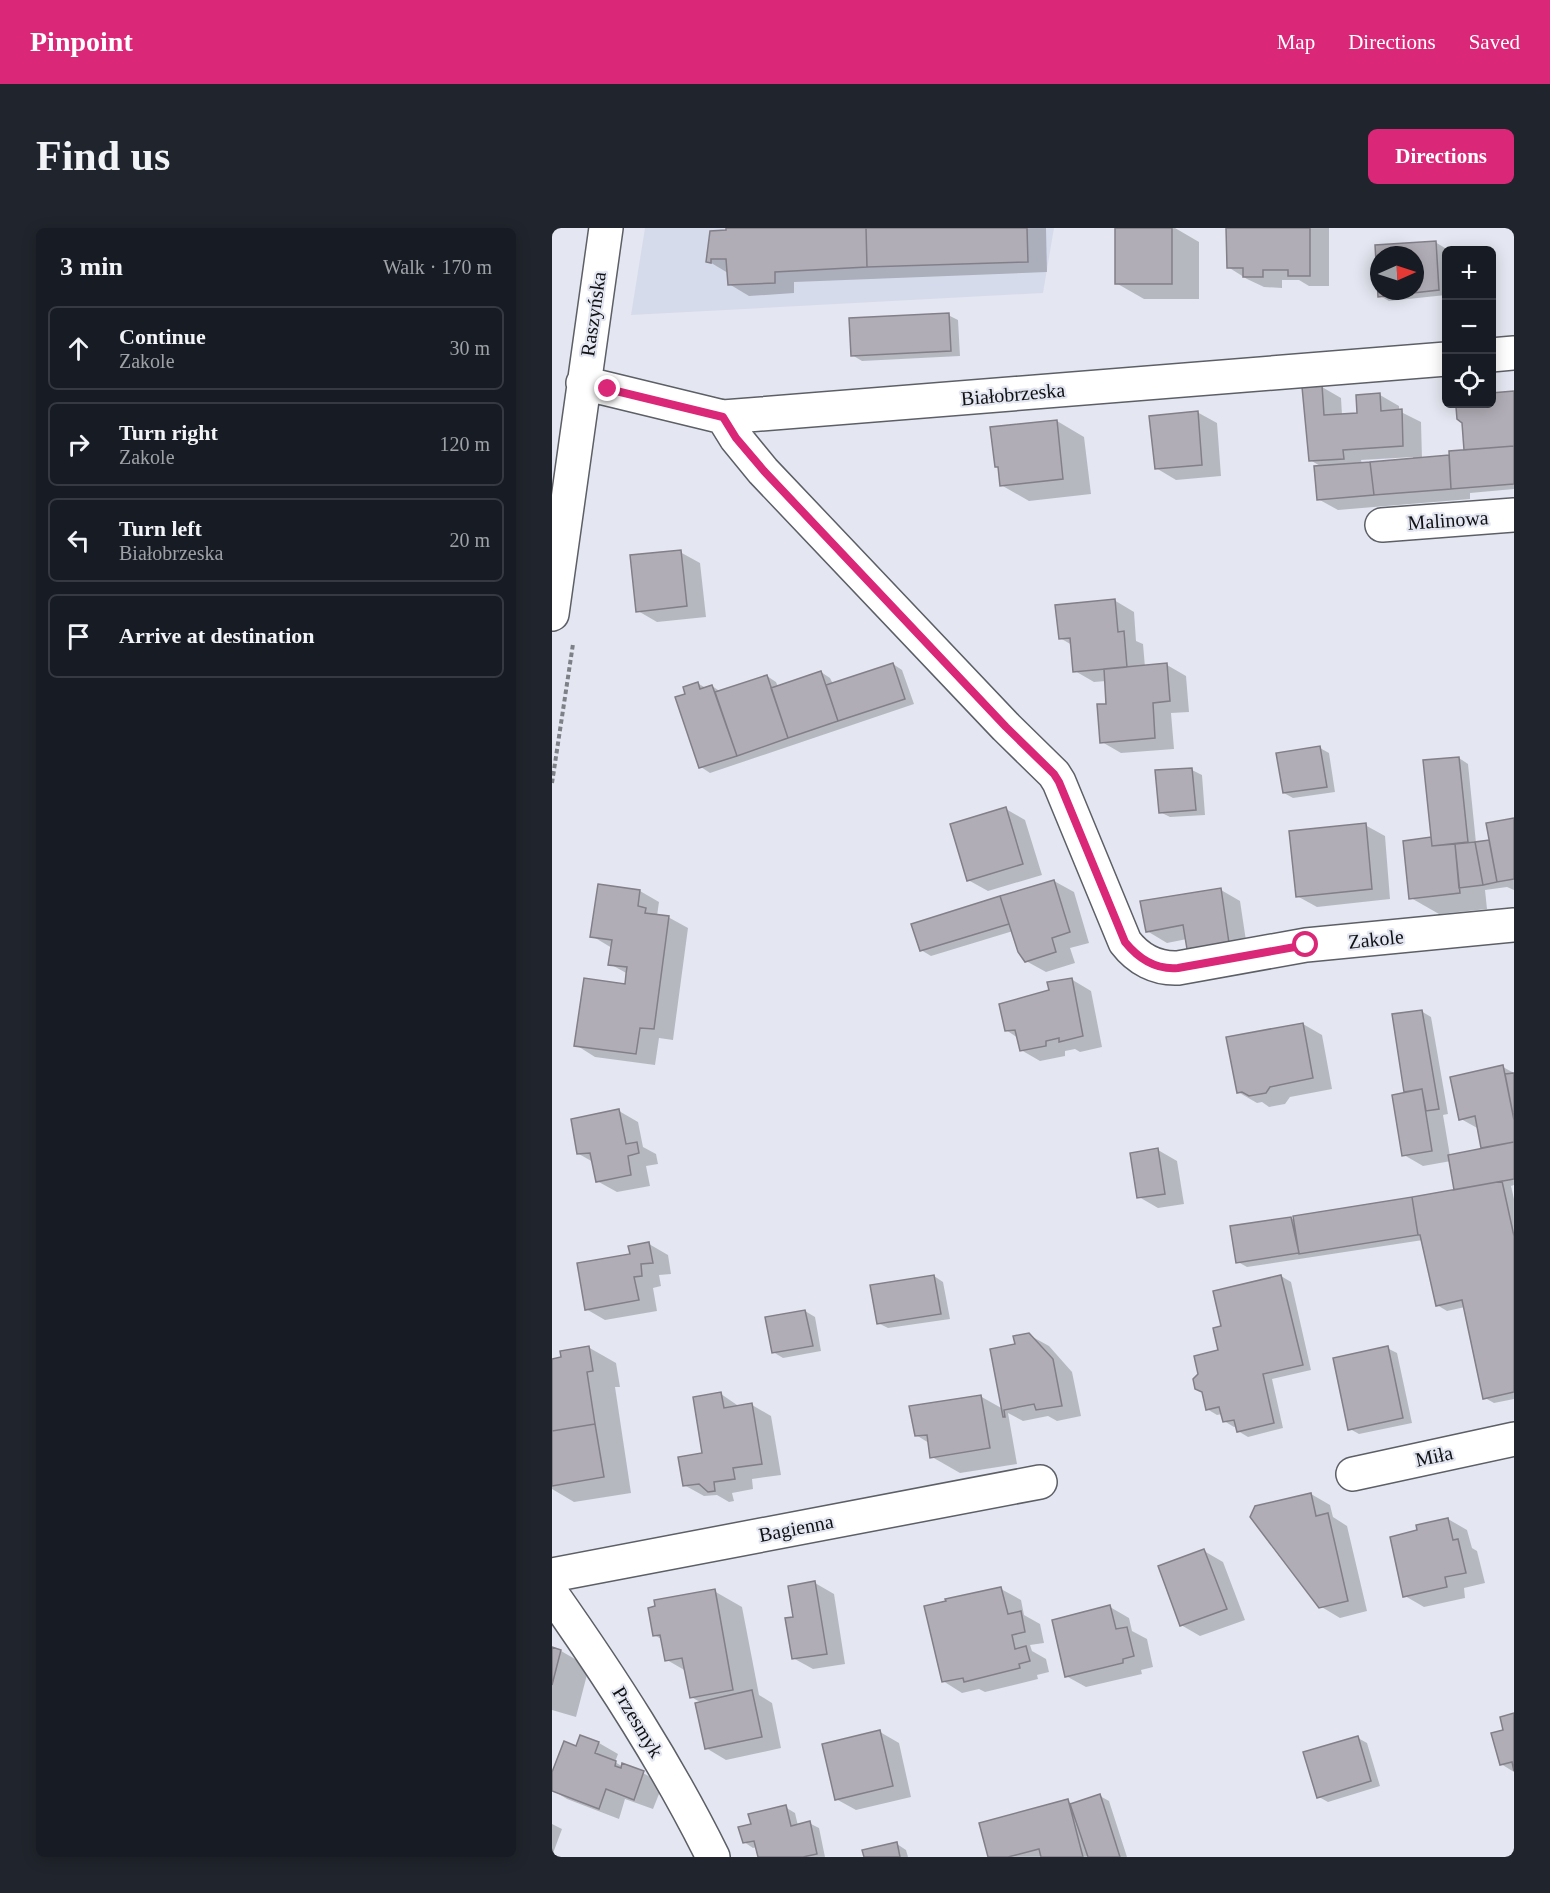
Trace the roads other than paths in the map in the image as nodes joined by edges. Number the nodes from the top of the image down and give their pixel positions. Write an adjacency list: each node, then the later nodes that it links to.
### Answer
1 (606, 228): 5 (street, Raszyńska)
2 (1514, 353): 3 (street)
3 (1496, 355)
4 (1442, 359): 6 (street, Białobrzeska)
5 (583, 383): 6 (street, Białobrzeska); 9 (street, Raszyńska)
6 (723, 417): 10 (street, Zakole)
7 (1514, 514): 8 (street, Malinowa)
8 (1382, 525)
9 (552, 614)
10 (1514, 925)
11 (1514, 1439): 12 (street, Miła)
12 (1353, 1474)
13 (1040, 1482): 14 (street, Bagienna)
14 (552, 1575)
15 (552, 1594): 16 (street, Przesmyk)
16 (713, 1857)

